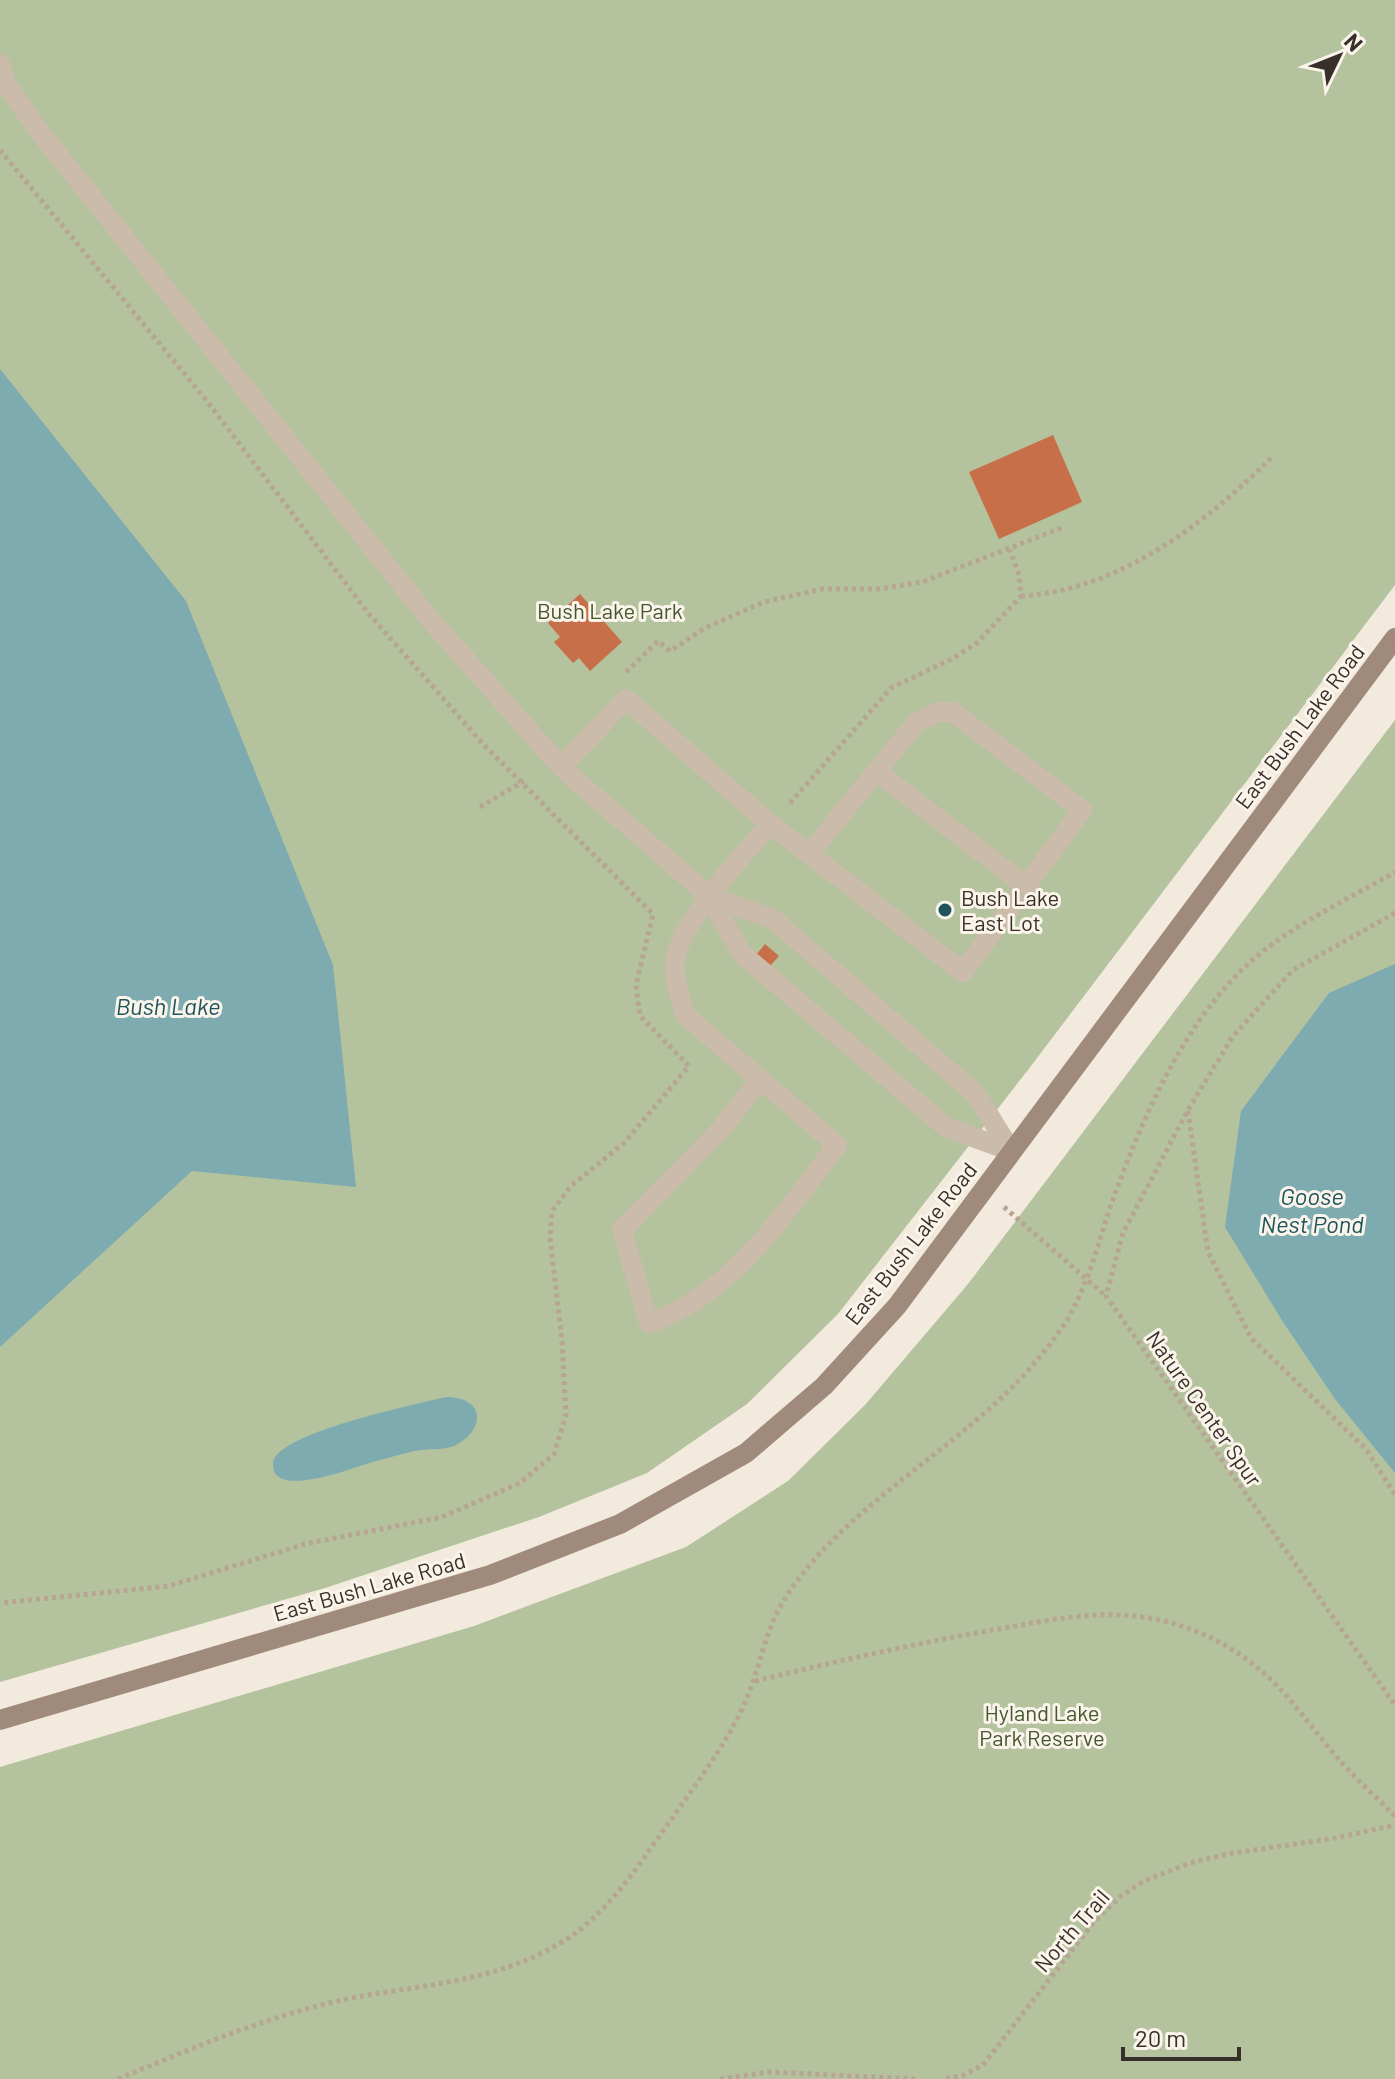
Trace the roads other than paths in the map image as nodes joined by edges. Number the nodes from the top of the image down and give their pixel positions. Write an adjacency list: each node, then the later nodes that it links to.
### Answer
1 (0, 64): 3 (lane)
2 (1395, 638): 10 (street, East Bush Lake Road)
3 (555, 760): 5 (lane); 8 (lane)
4 (876, 771): 6 (lane); 7 (lane); 7 (lane)
5 (770, 824): 6 (lane); 8 (lane)
6 (809, 854): 7 (lane)
7 (1026, 886)
8 (709, 896): 9 (lane); 10 (lane); 10 (lane)
9 (760, 1079): 9 (lane)
10 (1011, 1151): 11 (street, East Bush Lake Road)
11 (0, 1720)

